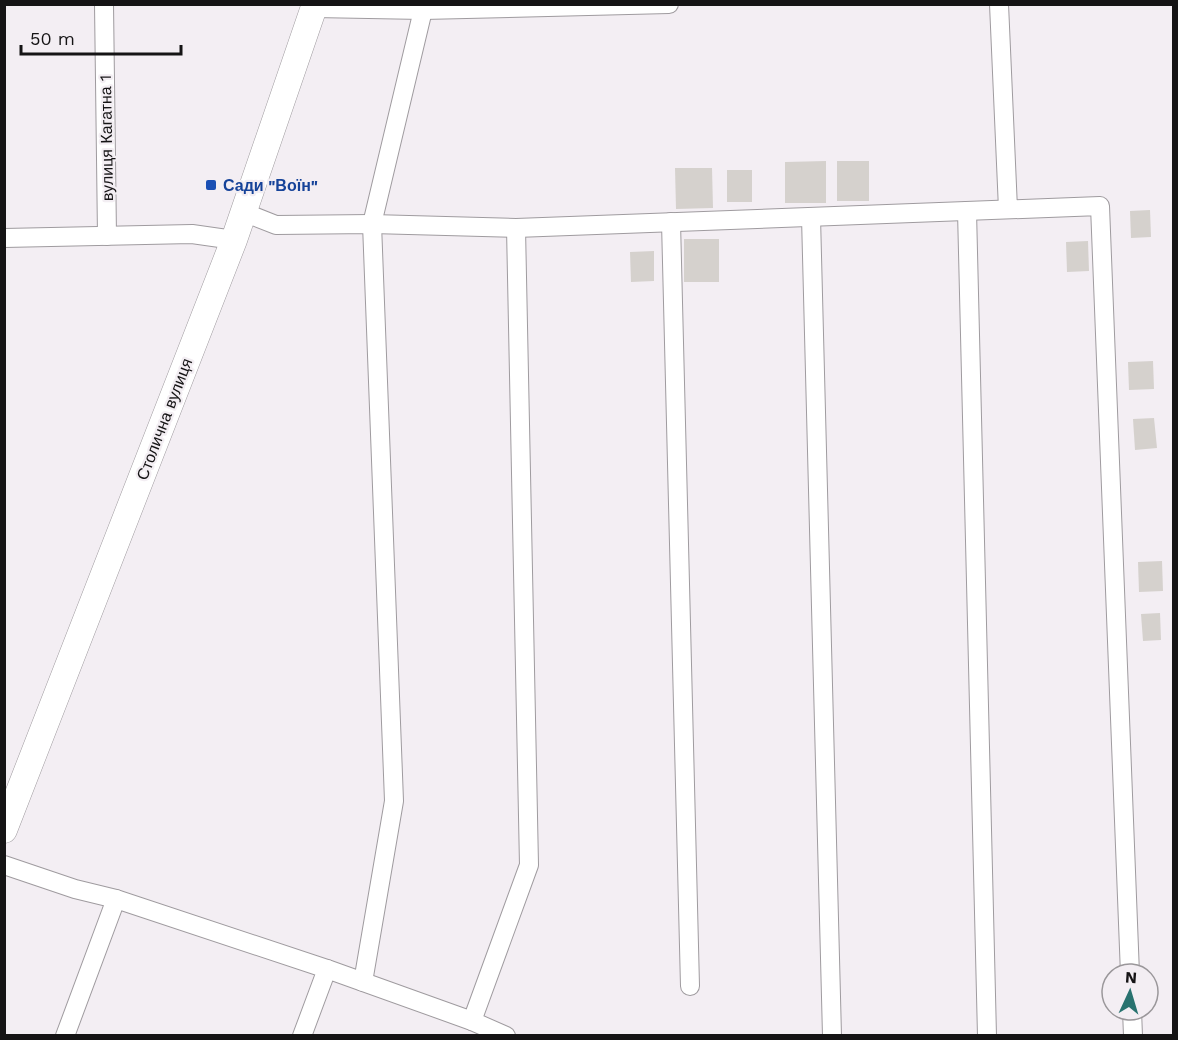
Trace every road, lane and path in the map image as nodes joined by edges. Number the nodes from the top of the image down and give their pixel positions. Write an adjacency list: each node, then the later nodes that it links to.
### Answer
1 (104, 4): 14 (street, вулиця Кагатна 1)
2 (669, 4): 4 (street)
3 (999, 4): 7 (street)
4 (578, 5): 6 (street)
5 (315, 6): 6 (street); 9 (main road, Столична вулиця)
6 (423, 10): 12 (street)
7 (1008, 209): 8 (street); 20 (street)
8 (967, 211): 10 (street); 29 (street)
9 (243, 212): 12 (street); 16 (main road, Столична вулиця)
10 (811, 217): 11 (street); 28 (street)
11 (672, 222): 13 (street); 23 (street)
12 (372, 224): 13 (street); 22 (street)
13 (516, 228): 24 (street)
14 (107, 236): 15 (street); 16 (street)
15 (4, 238)
16 (234, 240): 17 (main road, Столична вулиця)
17 (4, 830)
18 (4, 866): 19 (street)
19 (116, 899): 21 (street); 25 (street)
20 (1130, 962)
21 (327, 969): 22 (street); 26 (street)
22 (363, 982): 24 (street)
23 (690, 986)
24 (472, 1021): 27 (street)
25 (65, 1035)
26 (302, 1035)
27 (506, 1035)
28 (832, 1035)
29 (987, 1035)

